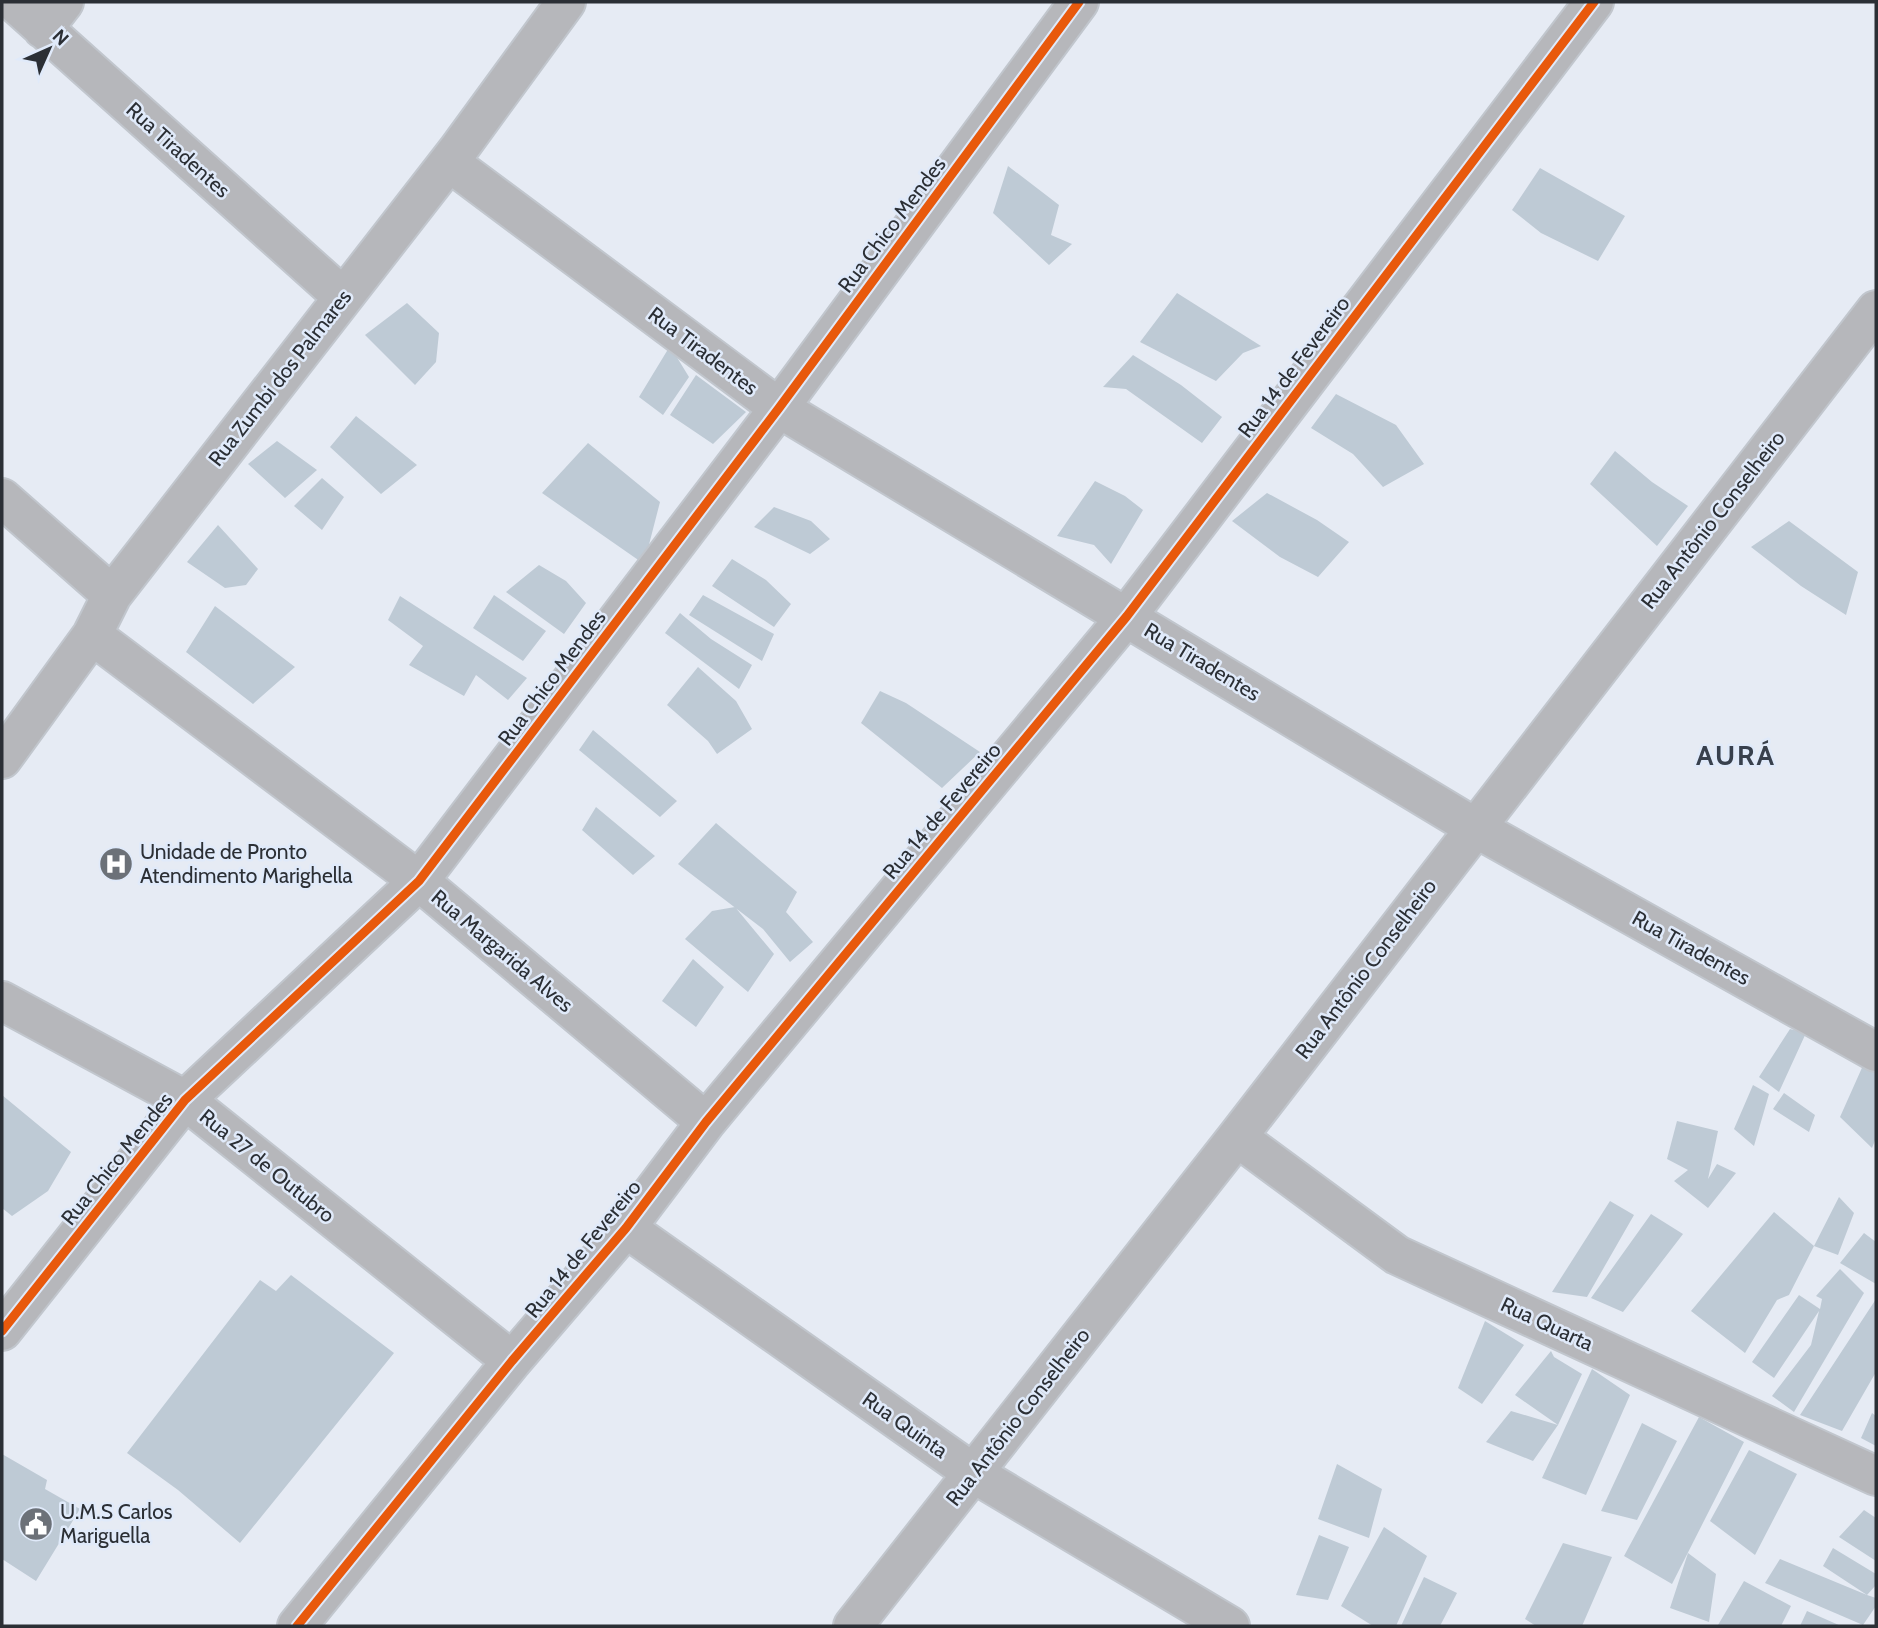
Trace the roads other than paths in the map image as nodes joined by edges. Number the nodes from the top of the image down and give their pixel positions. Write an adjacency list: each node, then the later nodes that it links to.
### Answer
1 (14, 2): 5 (street, Rua Tiradentes)
2 (1079, 2): 9 (street, Rua Chico Mendes)
3 (1594, 2): 12 (street, Rua 14 de Fevereiro)
4 (552, 6): 6 (street, Rua Zumbi dos Palmares)
5 (53, 15): 7 (street, Rua Tiradentes)
6 (449, 162): 7 (street, Rua Zumbi dos Palmares); 9 (street, Rua Tiradentes)
7 (343, 297): 11 (street, Rua Zumbi dos Palmares)
8 (1876, 310): 15 (street, Rua Antônio Conselheiro)
9 (779, 408): 12 (street, Rua Tiradentes); 16 (street, Rua Chico Mendes)
10 (2, 498): 11 (street)
11 (112, 595): 13 (street, Rua Zumbi dos Palmares)
12 (1127, 616): 15 (street, Rua Tiradentes); 20 (street, Rua 14 de Fevereiro)
13 (92, 635): 14 (street, Rua Zumbi dos Palmares); 16 (street, Rua Margarida Alves)
14 (2, 759)
15 (1474, 827): 18 (street, Rua Tiradentes); 21 (street, Rua Antônio Conselheiro)
16 (419, 881): 19 (street, Rua Chico Mendes); 20 (street, Rua Margarida Alves)
17 (2, 1000): 19 (street, Rua 27 de Outubro)
18 (1876, 1052)
19 (186, 1100): 23 (street, Rua Chico Mendes); 24 (street, Rua 27 de Outubro)
20 (706, 1122): 22 (street, Rua 14 de Fevereiro)
21 (1237, 1138): 25 (street, Rua Antônio Conselheiro); 26 (street, Rua Quarta)
22 (626, 1228): 24 (street, Rua 14 de Fevereiro); 25 (street, Rua Quinta)
23 (2, 1331)
24 (512, 1362): 27 (street, Rua 14 de Fevereiro)
25 (973, 1473): 28 (street, Rua Antônio Conselheiro); 29 (street, Rua Quinta)
26 (1876, 1476)
27 (297, 1626)
28 (853, 1626)
29 (1230, 1626)

